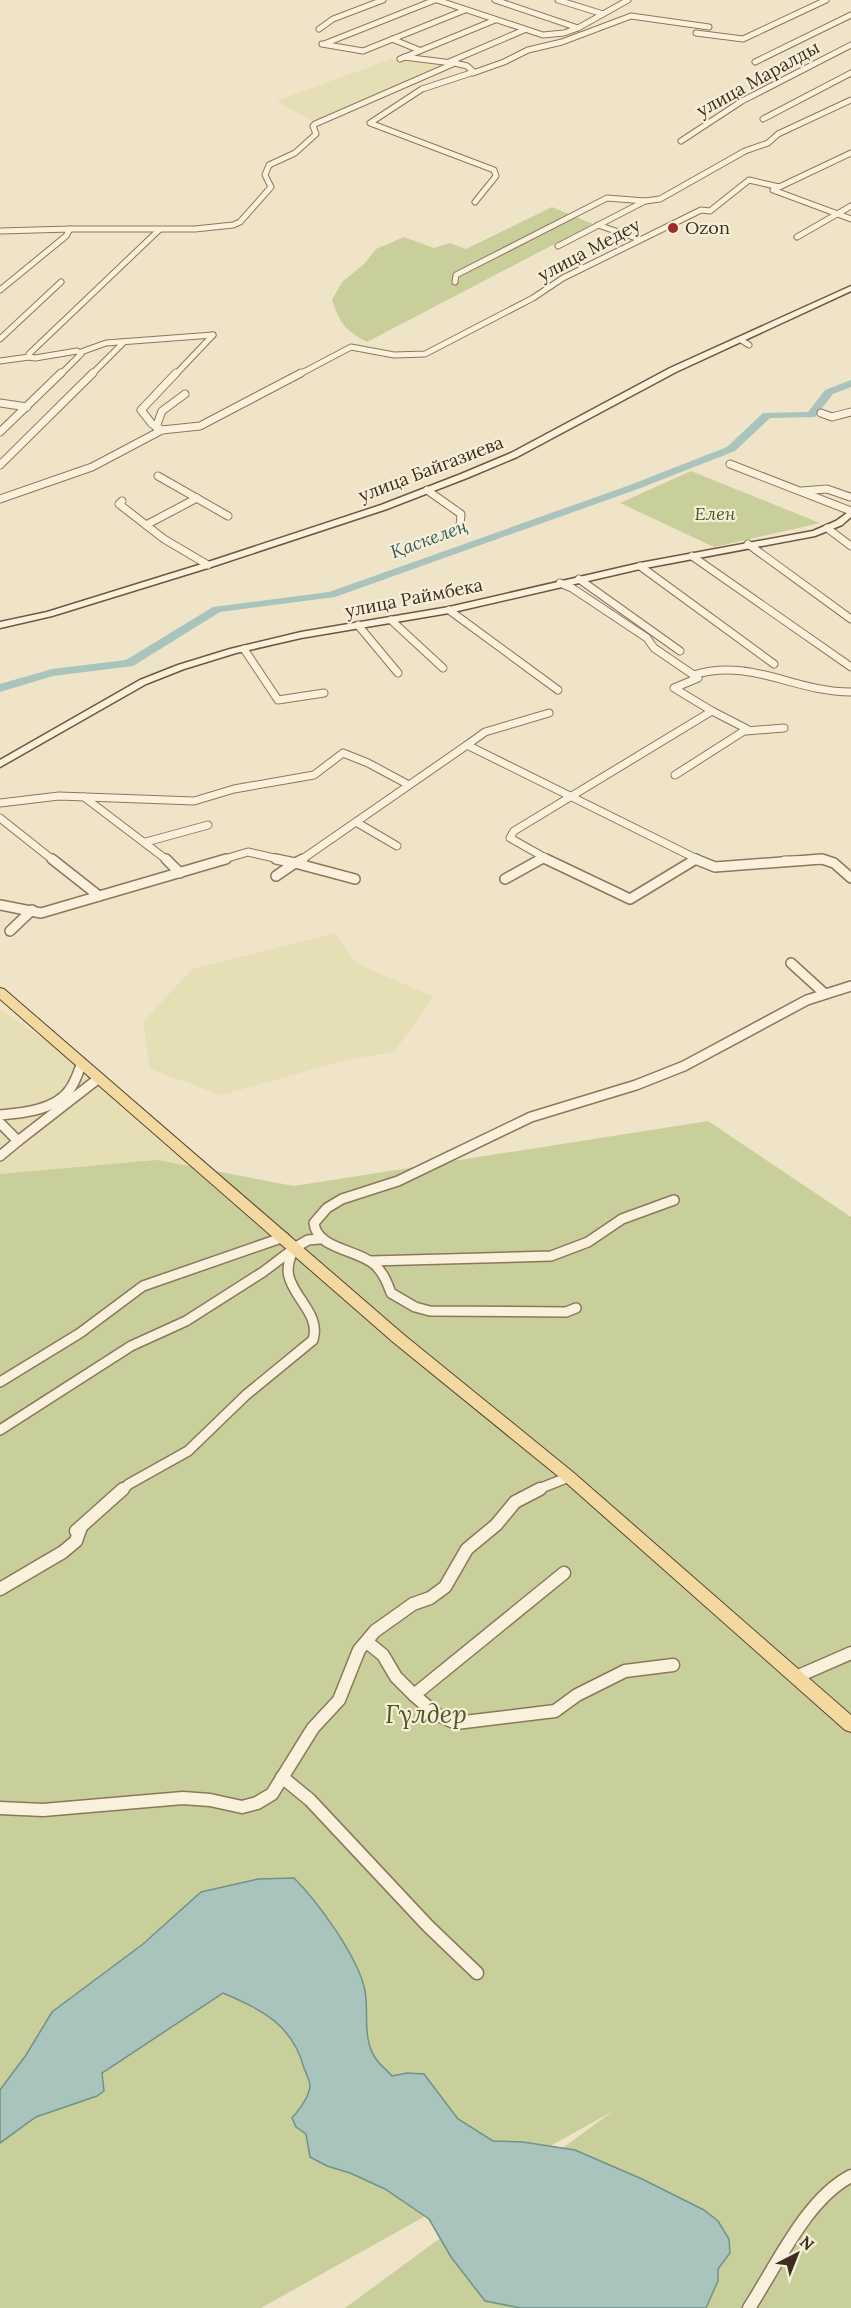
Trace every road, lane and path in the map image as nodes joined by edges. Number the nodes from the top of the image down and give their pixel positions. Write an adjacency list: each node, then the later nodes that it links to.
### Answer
1 (383, 0): 14 (street)
2 (436, 0): 8 (street); 17 (street)
3 (495, 0): 13 (street)
4 (558, 0): 9 (street)
5 (616, 0): 7 (street)
6 (826, 0): 16 (street)
7 (625, 1): 9 (street)
8 (465, 10): 11 (street); 17 (street)
9 (603, 14): 13 (street)
10 (851, 15): 20 (street)
11 (495, 20): 15 (street); 19 (street)
12 (709, 27): 24 (street)
13 (578, 28): 15 (street)
14 (319, 29)
15 (524, 30): 21 (street)
16 (696, 33)
17 (392, 39): 19 (street)
18 (851, 45): 29 (street, улица Маралды)
19 (423, 49): 21 (street)
20 (755, 62)
21 (447, 63): 22 (street)
22 (455, 63): 23 (street); 39 (street)
23 (468, 67): 24 (street); 26 (street)
24 (488, 68): 26 (street)
25 (851, 73): 28 (street)
26 (473, 74): 33 (street)
27 (851, 100): 32 (street)
28 (763, 119)
29 (681, 141)
30 (851, 153): 31 (street)
31 (779, 187): 35 (street); 42 (street, улица Медеу)
32 (645, 201): 37 (street); 45 (street)
33 (475, 202)
34 (851, 206): 35 (street)
35 (836, 214): 36 (street); 41 (street)
36 (851, 219)
37 (598, 225): 42 (street); 43 (street)
38 (70, 229): 39 (street); 40 (street); 47 (street)
39 (159, 230): 53 (street)
40 (0, 231)
41 (797, 237)
42 (639, 239): 60 (street, улица Медеу)
43 (558, 246)
44 (61, 282): 48 (street)
45 (455, 282)
46 (851, 288): 49 (main road, улица Байгазиева)
47 (0, 290)
48 (0, 339)
49 (741, 340): 51 (street); 65 (main road, улица Байгазиева)
50 (124, 342): 52 (street); 60 (street); 63 (street)
51 (749, 345)
52 (81, 352): 53 (street); 57 (street)
53 (29, 357): 54 (street)
54 (0, 361)
55 (185, 394): 60 (street)
56 (0, 403): 57 (street)
57 (27, 407): 61 (street)
58 (851, 412): 59 (street)
59 (821, 413)
60 (159, 428): 69 (street)
61 (0, 432)
62 (730, 464): 66 (street)
63 (0, 465)
64 (158, 476): 68 (street)
65 (427, 490): 74 (street); 79 (main road, улица Байгазиева)
66 (800, 492): 67 (street); 71 (street)
67 (850, 497)
68 (197, 498): 72 (street); 73 (street)
69 (0, 499)
70 (122, 501): 73 (street)
71 (850, 514): 75 (main road, улица Раймбека)
72 (228, 516)
73 (146, 525): 79 (street)
74 (460, 526)
75 (827, 528): 76 (main road, улица Раймбека); 77 (street)
76 (748, 544): 78 (main road, улица Раймбека); 84 (street)
77 (851, 546)
78 (692, 556): 80 (main road, улица Раймбека); 93 (street)
79 (208, 565): 86 (main road, улица Байгазиева)
80 (640, 566): 81 (main road, улица Раймбека); 92 (street)
81 (579, 579): 82 (main road, улица Раймбека); 89 (street)
82 (560, 583): 83 (main road, улица Раймбека); 88 (street)
83 (449, 609): 85 (main road, улица Раймбека); 97 (street)
84 (851, 619)
85 (391, 620): 87 (main road, улица Раймбека); 94 (street)
86 (0, 625)
87 (358, 625): 90 (main road, улица Раймбека); 95 (street)
88 (634, 629): 89 (street); 96 (street)
89 (655, 633): 91 (street)
90 (244, 649): 99 (street); 105 (main road, улица Раймбека)
91 (680, 651)
92 (774, 664)
93 (851, 667)
94 (444, 668)
95 (398, 673)
96 (693, 675): 98 (street); 100 (street)
97 (558, 690)
98 (851, 692)
99 (324, 693)
100 (712, 711): 103 (street); 109 (street)
101 (549, 712): 104 (street)
102 (784, 728): 103 (street)
103 (746, 730): 106 (street)
104 (467, 745): 107 (street); 109 (street)
105 (0, 764)
106 (675, 775)
107 (409, 785): 108 (street); 112 (street)
108 (84, 797): 110 (street); 114 (street)
109 (571, 797): 116 (street); 117 (street)
110 (0, 803)
111 (0, 818): 124 (street)
112 (356, 822): 115 (street); 118 (street)
113 (208, 825): 114 (street)
114 (146, 842): 119 (street)
115 (398, 846)
116 (544, 857): 117 (street); 123 (street)
117 (696, 859): 121 (street)
118 (295, 863): 119 (street); 120 (street); 122 (street)
119 (180, 873): 124 (street)
120 (276, 876)
121 (851, 878)
122 (356, 879)
123 (506, 879)
124 (99, 896): 126 (street)
125 (0, 906): 126 (street)
126 (32, 910): 127 (street)
127 (10, 931)
128 (791, 963): 131 (street)
129 (851, 986): 131 (street)
130 (0, 992): 132 (main road)
131 (825, 994): 139 (street)
132 (82, 1063): 133 (main road); 134 (street)
133 (99, 1078): 136 (street); 140 (main road)
134 (0, 1115)
135 (0, 1123): 136 (street)
136 (18, 1141): 137 (street)
137 (0, 1156)
138 (674, 1200): 141 (street)
139 (320, 1239): 140 (street); 141 (street)
140 (290, 1242): 143 (street); 144 (street); 145 (main road); 147 (street)
141 (371, 1260): 142 (street)
142 (576, 1308)
143 (0, 1382)
144 (0, 1430)
145 (569, 1477): 148 (street); 151 (main road)
146 (564, 1573): 152 (street)
147 (0, 1589)
148 (367, 1642): 152 (street); 154 (street)
149 (851, 1653): 151 (street)
150 (673, 1665): 152 (street)
151 (796, 1677): 153 (main road)
152 (414, 1695)
153 (851, 1725)
154 (282, 1777): 155 (street); 156 (street)
155 (0, 1809)
156 (477, 1973)
157 (851, 2176): 158 (street)
158 (749, 2308)

